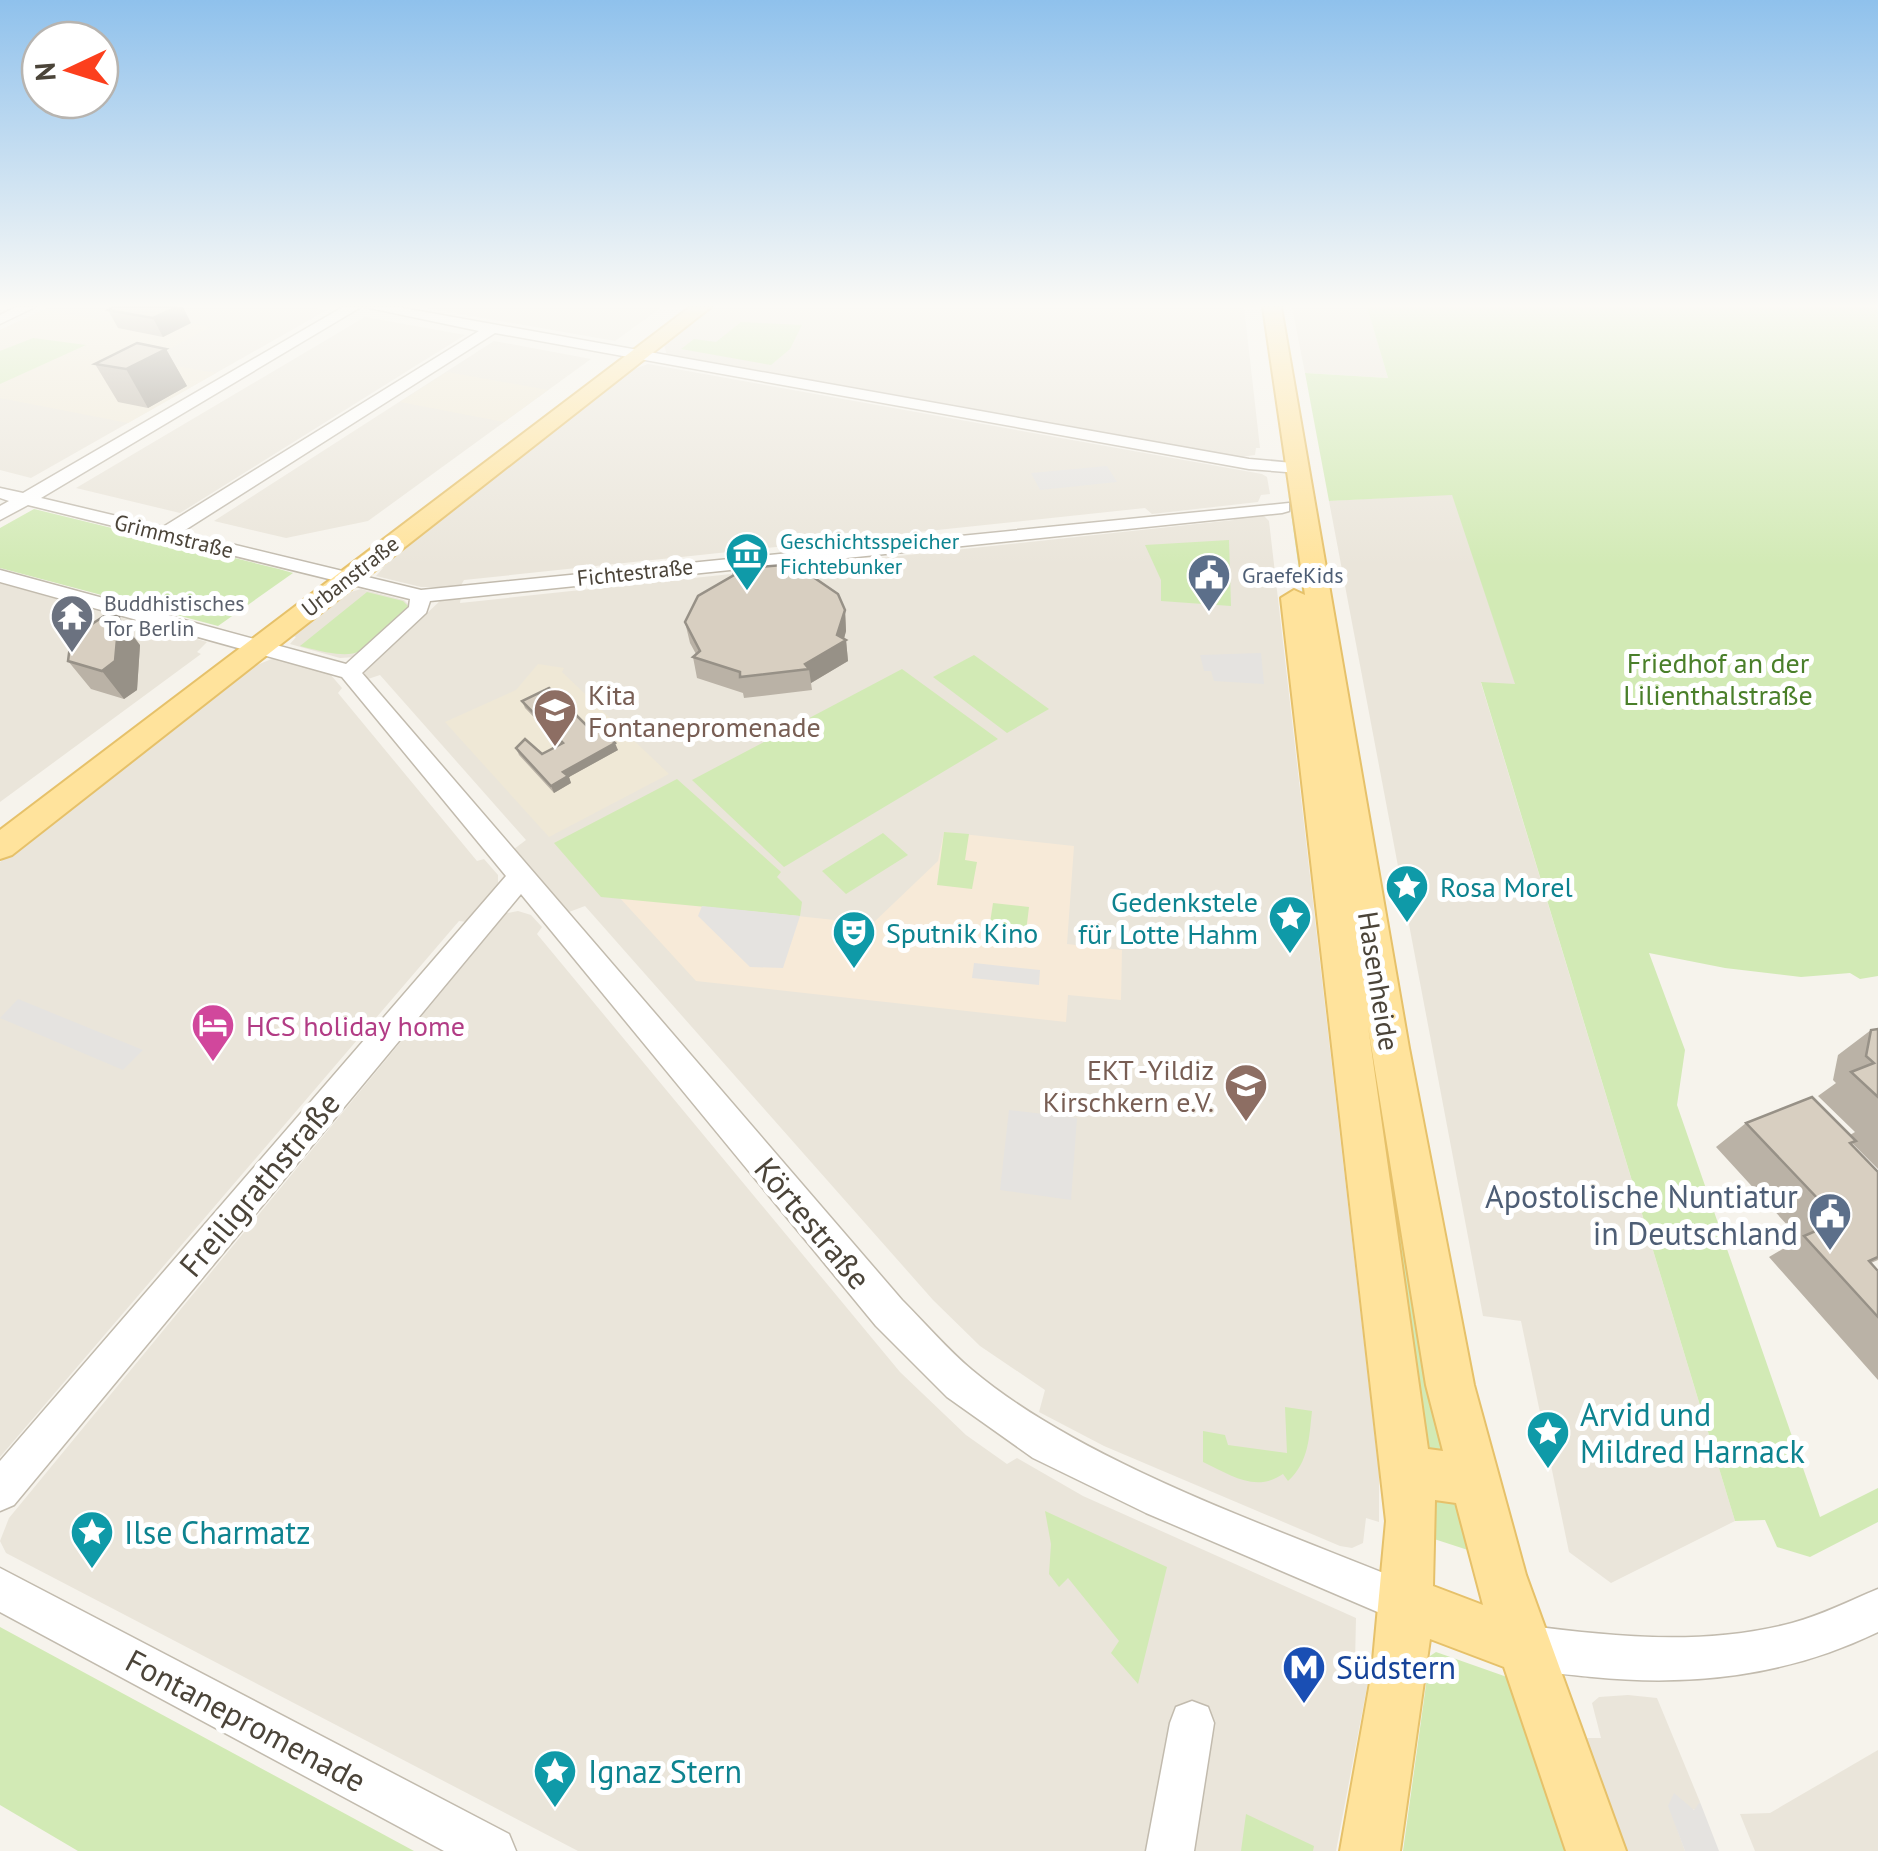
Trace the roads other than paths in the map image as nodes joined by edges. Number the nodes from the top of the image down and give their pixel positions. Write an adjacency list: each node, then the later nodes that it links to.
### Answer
1 (205, 393): 9 (street)
2 (389, 393): 11 (street)
3 (580, 393): 13 (main road, Urbanstraße)
4 (868, 393): 7 (street)
5 (1272, 393): 7 (main road, Hasenheide)
6 (1279, 393): 7 (main road, Hasenheide)
7 (1285, 461): 14 (street, Fichtestraße); 20 (main road, Hasenheide); 21 (main road, Hasenheide)
8 (0, 493): 9 (street, Grimmstraße)
9 (23, 499): 10 (street); 11 (street, Grimmstraße)
10 (0, 514)
11 (165, 534): 13 (street, Grimmstraße)
12 (0, 576): 15 (street)
13 (338, 576): 14 (street, Fichtestraße); 15 (main road, Urbanstraße)
14 (422, 596): 16 (street)
15 (250, 643): 16 (street); 17 (main road, Urbanstraße); 18 (main road, Urbanstraße)
16 (350, 672): 19 (street, Körtestraße)
17 (0, 818)
18 (0, 847)
19 (520, 877): 22 (street, Freiligrathstraße); 24 (street, Körtestraße)
20 (1408, 1471): 21 (main road); 24 (main road, Hasenheide)
21 (1472, 1481): 26 (main road, Hasenheide)
22 (0, 1491)
23 (0, 1589): 28 (street, Fontanepromenade)
24 (1408, 1604): 26 (main road); 30 (main road)
25 (1878, 1610): 26 (street)
26 (1524, 1647): 31 (main road)
27 (1192, 1723): 29 (street)
28 (492, 1851)
29 (1170, 1851)
30 (1370, 1851)
31 (1596, 1851)

